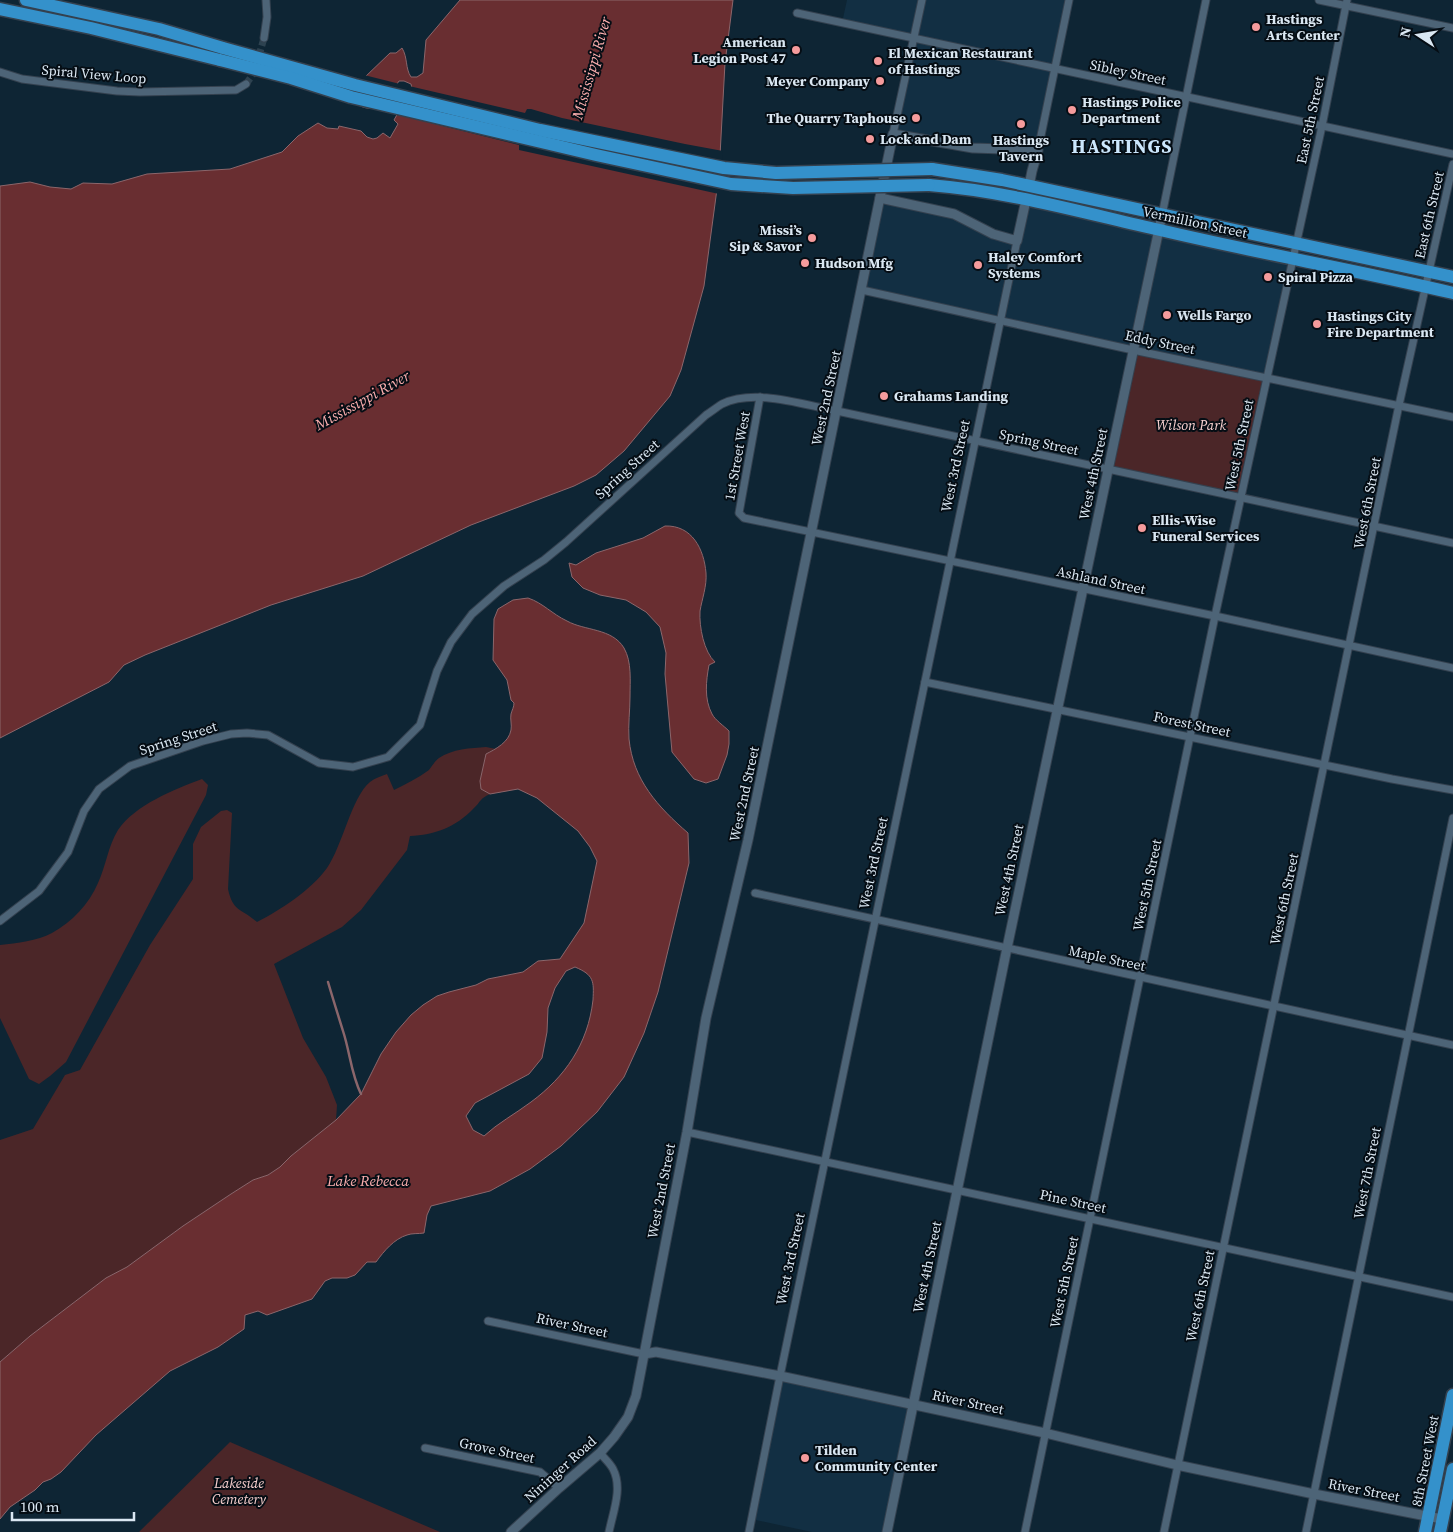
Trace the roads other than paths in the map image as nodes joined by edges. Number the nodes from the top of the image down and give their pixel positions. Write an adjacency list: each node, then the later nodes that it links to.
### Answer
1 (26, 0): 13 (highway)
2 (266, 0): 11 (street)
3 (922, 0): 12 (street)
4 (1069, 0): 14 (street)
5 (1206, 0): 17 (street)
6 (1319, 0): 7 (street)
7 (1346, 3): 10 (street); 18 (street, East 5th Street)
8 (0, 9): 13 (highway)
9 (798, 13): 12 (street, Sibley Street)
10 (1453, 28)
11 (264, 38)
12 (914, 39): 14 (street, Sibley Street); 19 (street)
13 (222, 54): 23 (highway, Vermillion Street, bridge); 25 (highway, Vermillion Street, bridge)
14 (1055, 69): 17 (street, Sibley Street); 20 (street)
15 (0, 72): 16 (street, Spiral View Loop)
16 (246, 84)
17 (1186, 97): 18 (street, Sibley Street); 26 (street)
18 (1322, 126): 21 (street, Sibley Street); 29 (street, East 5th Street)
19 (893, 134): 20 (street); 24 (street, West 2nd Street)
20 (1038, 150): 23 (street)
21 (1453, 154)
22 (1453, 164): 31 (street, East 6th Street)
23 (1029, 186): 26 (highway, Vermillion Street)
24 (880, 198): 28 (street); 34 (street, West 2nd Street)
25 (1026, 200): 27 (highway, Vermillion Street); 28 (street, West 3rd Street)
26 (1162, 215): 27 (street, West 4th Street); 29 (highway, Vermillion Street)
27 (1159, 230): 30 (highway, Vermillion Street); 37 (street, West 4th Street)
28 (1017, 241): 36 (street, West 3rd Street)
29 (1296, 244): 30 (street, West 5th Street); 31 (highway, Vermillion Street)
30 (1292, 259): 33 (highway, Vermillion Street); 38 (street, West 5th Street)
31 (1429, 272): 32 (highway, Vermillion Street); 33 (street, West 6th Street)
32 (1453, 277)
33 (1426, 287): 35 (highway, Vermillion Street); 40 (street, West 6th Street)
34 (862, 290): 36 (street, Eddy Street); 41 (street, West 2nd Street)
35 (1453, 293)
36 (1000, 320): 37 (street, Eddy Street); 43 (street, West 3rd Street)
37 (1133, 350): 38 (street, Eddy Street); 44 (street, West 4th Street)
38 (1266, 378): 40 (street, Eddy Street); 45 (street, West 5th Street)
39 (760, 397): 41 (street, Spring Street); 46 (street, 1st Street West); 63 (street, Spring Street)
40 (1399, 405): 42 (street, Eddy Street); 47 (street, West 6th Street)
41 (837, 411): 43 (street, Spring Street); 48 (street, West 2nd Street)
42 (1453, 417)
43 (974, 441): 44 (street, Spring Street); 50 (street, West 3rd Street)
44 (1109, 470): 45 (street, Spring Street); 51 (street, West 4th Street)
45 (1240, 498): 47 (street, Spring Street); 52 (street, West 5th Street)
46 (744, 518): 48 (street, Ashland Street)
47 (1375, 527): 49 (street, Spring Street); 53 (street, West 6th Street)
48 (812, 534): 50 (street, Ashland Street); 69 (street, West 2nd Street)
49 (1453, 543)
50 (949, 561): 51 (street, Ashland Street); 55 (street, West 3rd Street)
51 (1083, 588): 52 (street, Ashland Street); 56 (street, West 4th Street)
52 (1215, 616): 53 (street, Ashland Street); 57 (street, West 5th Street)
53 (1350, 646): 54 (street, Ashland Street); 58 (street, West 6th Street)
54 (1453, 668)
55 (925, 682): 56 (street, Forest Street); 62 (street, West 3rd Street)
56 (1058, 709): 57 (street, Forest Street); 64 (street, West 4th Street)
57 (1190, 736): 58 (street, Forest Street); 65 (street, West 5th Street)
58 (1325, 765): 59 (street, Forest Street); 66 (street, West 6th Street)
59 (1453, 790)
60 (1453, 818): 67 (street, West 7th Street)
61 (755, 893): 62 (street, Maple Street)
62 (875, 919): 64 (street, Maple Street); 70 (street, West 3rd Street)
63 (0, 921)
64 (1007, 948): 65 (street, Maple Street); 71 (street, West 4th Street)
65 (1140, 978): 66 (street, Maple Street); 72 (street, West 5th Street)
66 (1274, 1006): 67 (street, Maple Street); 73 (street, West 6th Street)
67 (1407, 1035): 68 (street, Maple Street); 74 (street, West 7th Street)
68 (1453, 1044)
69 (687, 1132): 70 (street, Pine Street); 77 (street, West 2nd Street)
70 (824, 1161): 71 (street, Pine Street); 78 (street, West 3rd Street)
71 (957, 1190): 72 (street, Pine Street); 81 (street, West 4th Street)
72 (1090, 1218): 73 (street, Pine Street); 82 (street, West 5th Street)
73 (1223, 1248): 74 (street, Pine Street); 85 (street, West 6th Street)
74 (1359, 1277): 75 (street, Pine Street); 88 (street, West 7th Street)
75 (1453, 1297)
76 (488, 1321): 77 (street, River Street)
77 (644, 1354): 78 (street, River Street); 80 (street, West 2nd Street)
78 (780, 1376): 81 (street, River Street); 93 (street, West 3rd Street)
79 (1453, 1395): 89 (highway, 8th Street West)
80 (636, 1396): 84 (street, Nininger Road)
81 (913, 1404): 82 (street, River Street); 94 (street, West 4th Street)
82 (1046, 1433): 85 (street, River Street); 95 (street, West 5th Street)
83 (425, 1448): 87 (street, Grove Street)
84 (600, 1453): 87 (street, Nininger Road); 92 (street)
85 (1177, 1465): 88 (street, River Street); 96 (street, West 6th Street)
86 (1453, 1469): 90 (highway, 8th Street West)
87 (559, 1488): 91 (street, Nininger Road)
88 (1314, 1494): 89 (street, River Street); 97 (street, West 7th Street)
89 (1429, 1517): 90 (street, River Street); 98 (highway, 8th Street West)
90 (1445, 1524)
91 (511, 1532)
92 (609, 1532)
93 (749, 1532)
94 (887, 1532)
95 (1025, 1532)
96 (1164, 1532)
97 (1306, 1532)
98 (1425, 1532)

